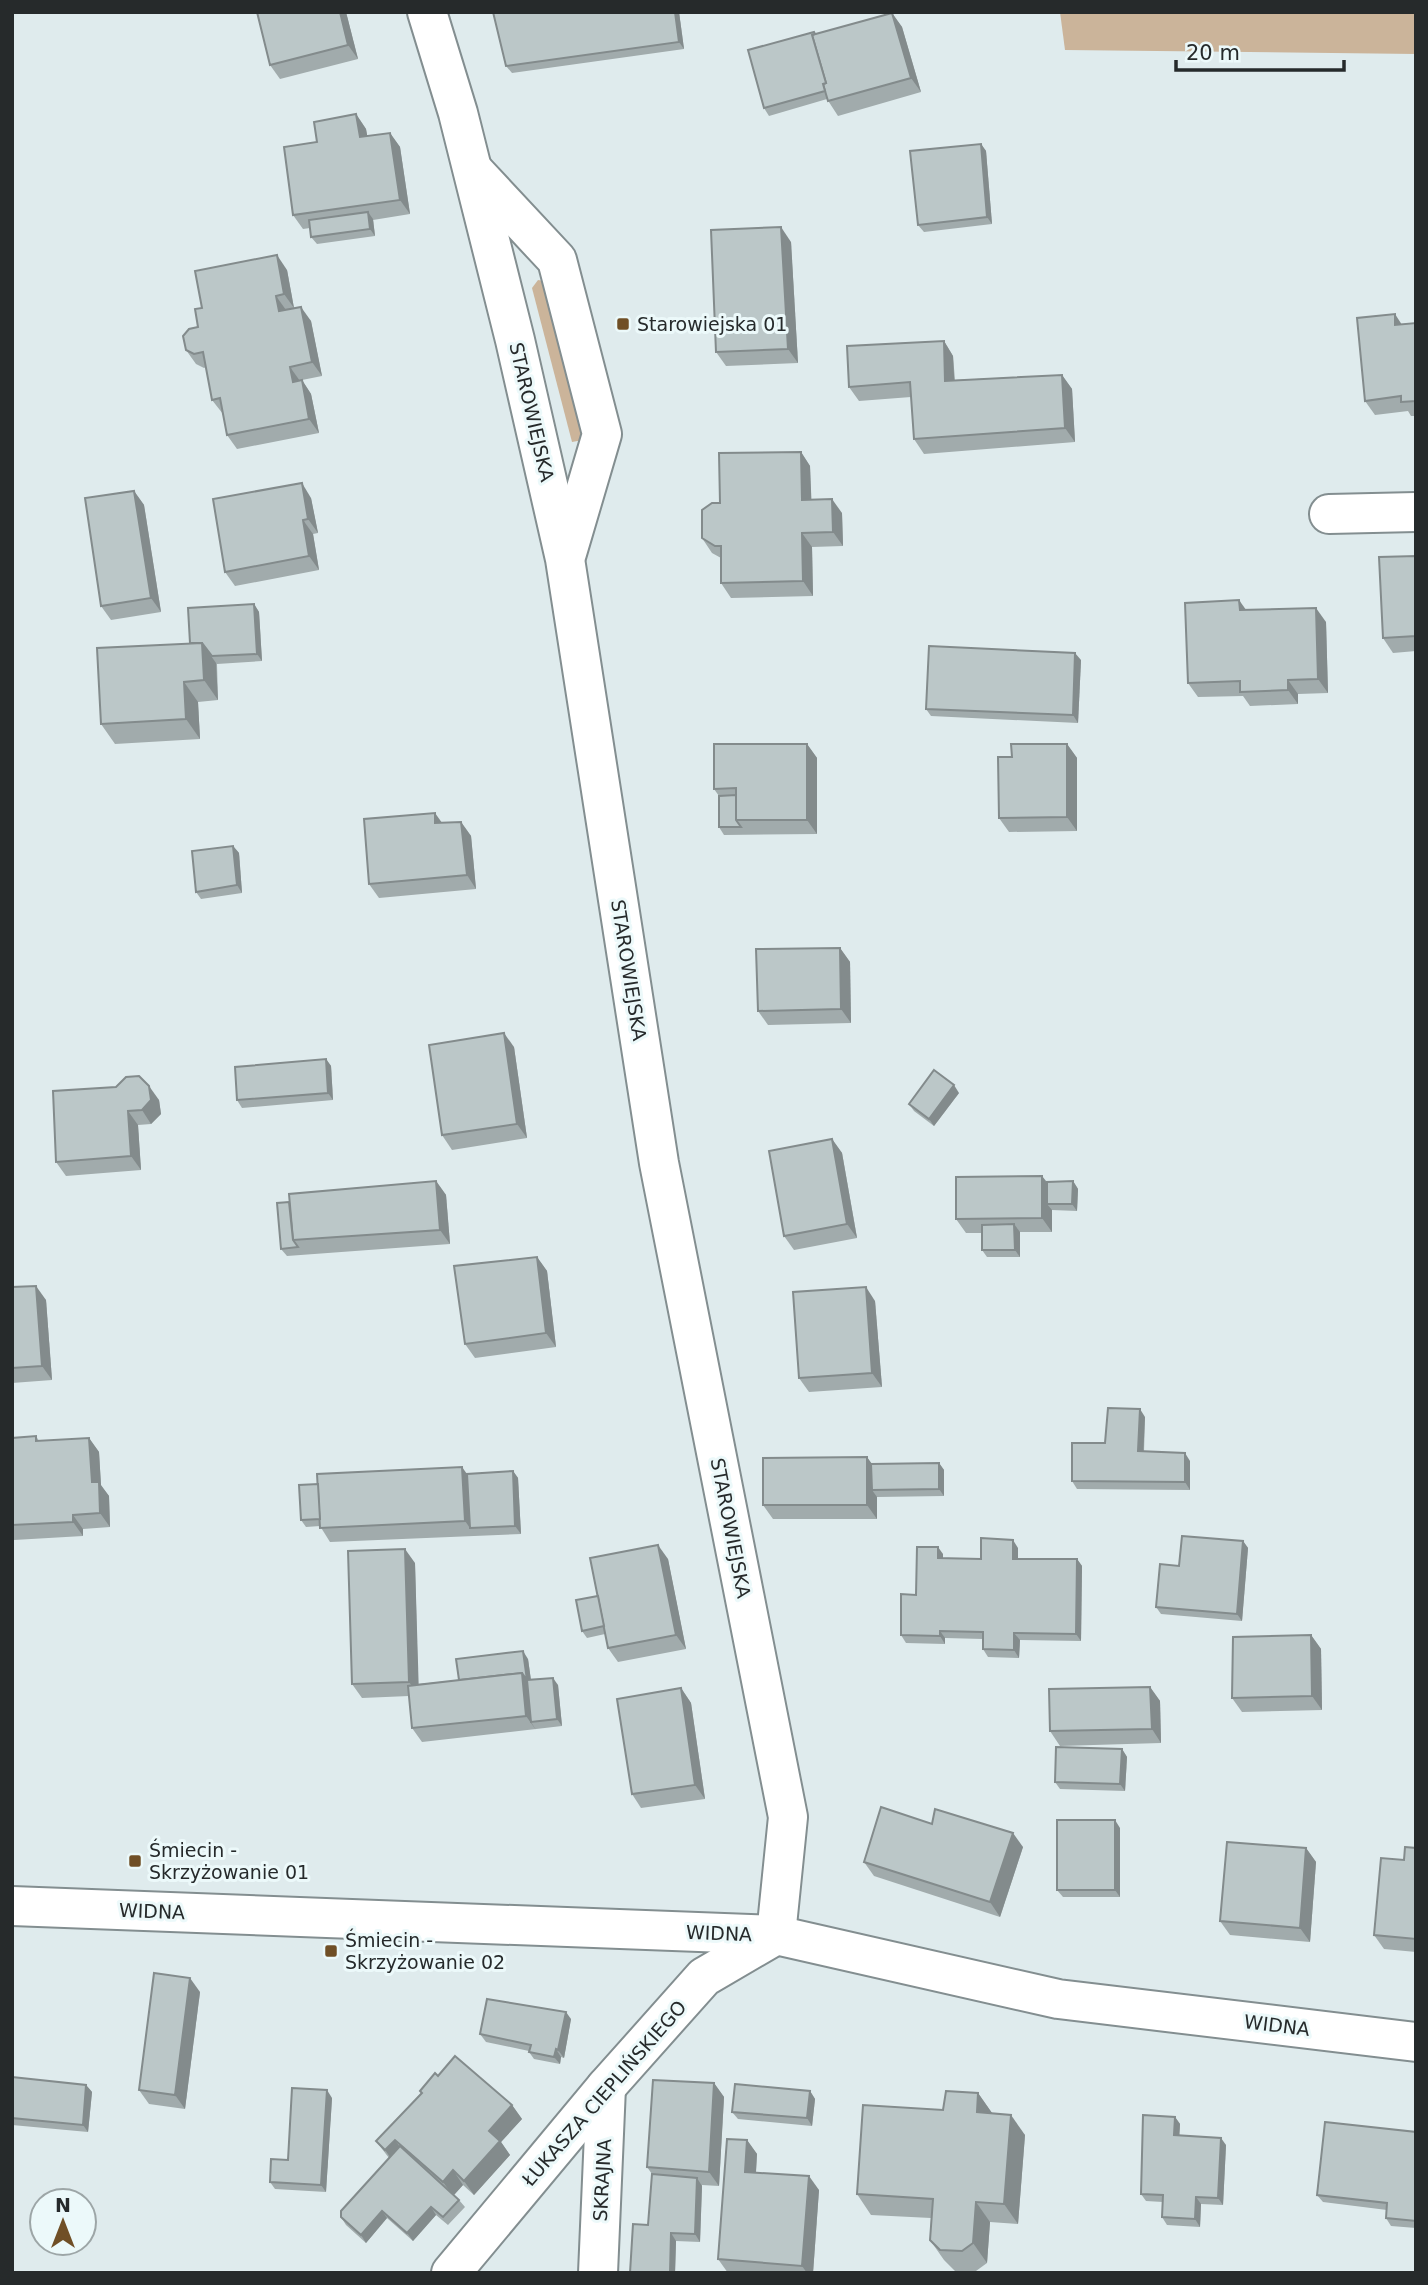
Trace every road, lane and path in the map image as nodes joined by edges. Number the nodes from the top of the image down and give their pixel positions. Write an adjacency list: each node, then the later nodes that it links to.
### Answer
1 (427, 12): 2 (street, STAROWIEJSKA)
2 (471, 169): 5 (street, STAROWIEJSKA); 5 (street)
3 (1416, 512): 4 (street)
4 (1329, 514)
5 (565, 559): 7 (street, STAROWIEJSKA)
6 (12, 1906): 7 (street, WIDNA)
7 (776, 1935): 8 (street, WIDNA); 9 (street, ŁUKASZA CIEPLIŃSKIEGO)
8 (1416, 2042)
9 (606, 2087): 10 (street, ŁUKASZA CIEPLIŃSKIEGO); 11 (street, SKRAJNA)
10 (451, 2273)
11 (598, 2273)

